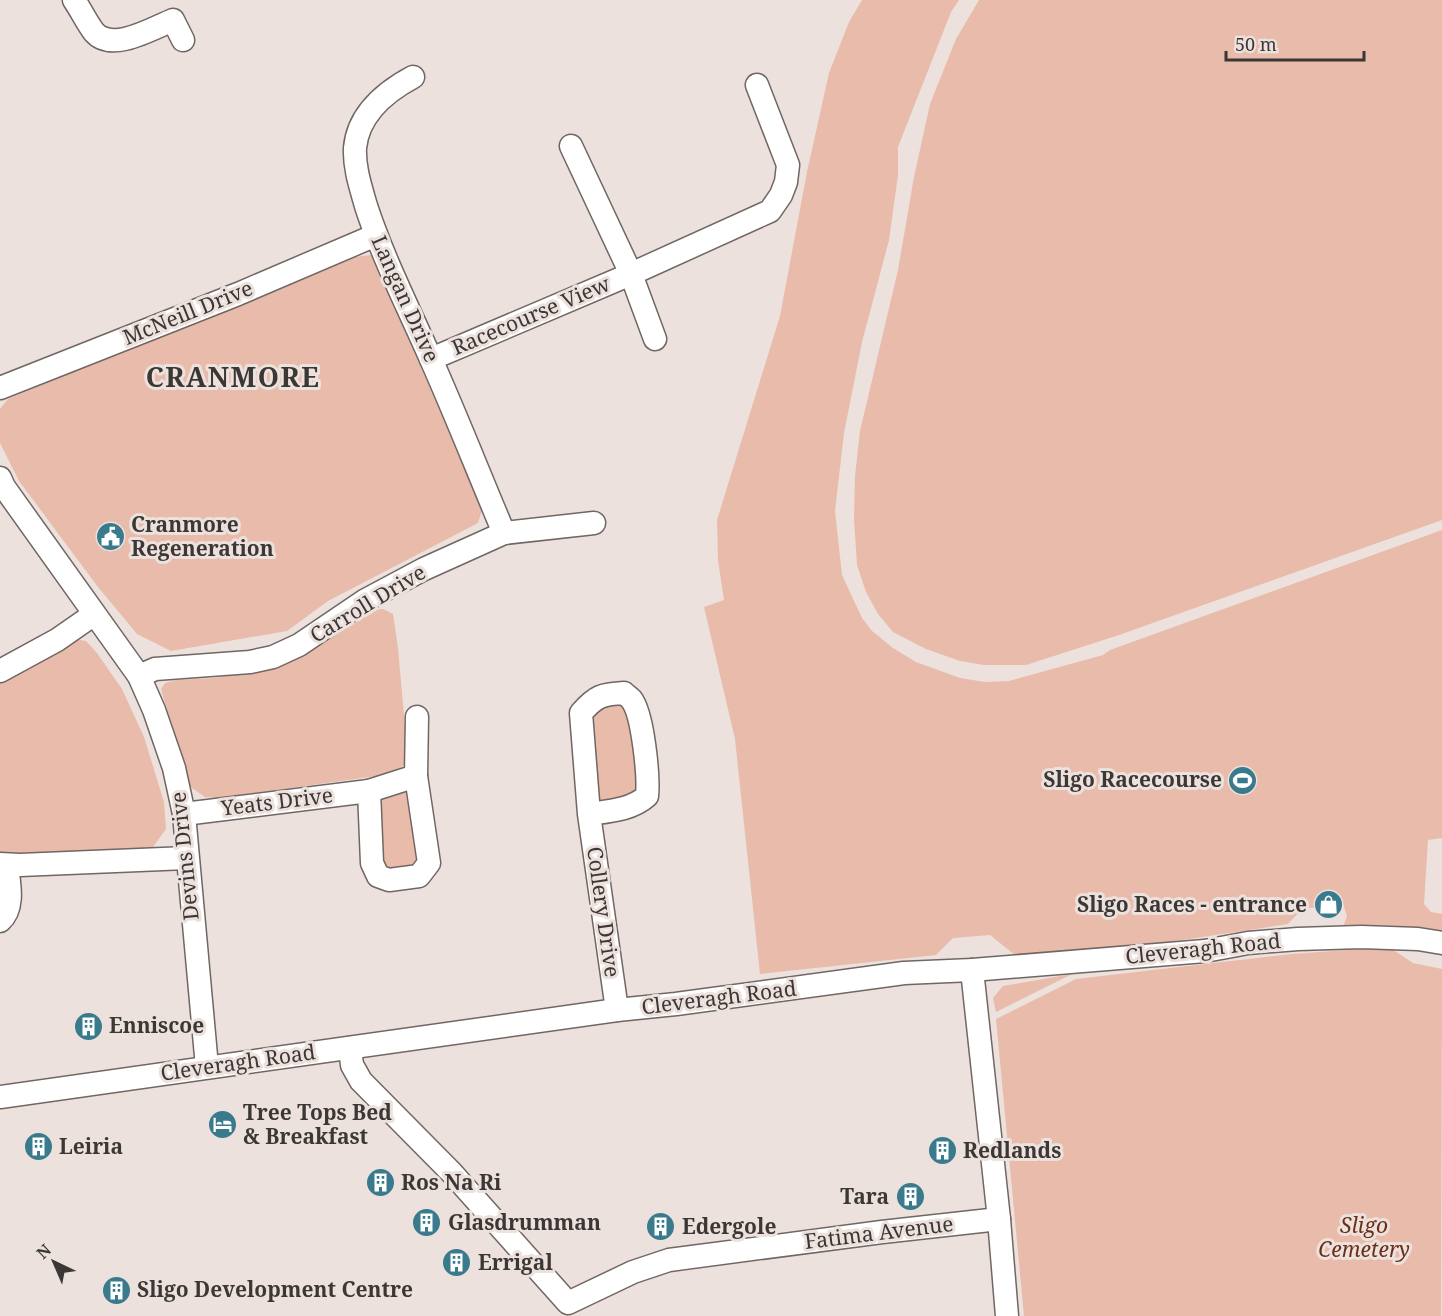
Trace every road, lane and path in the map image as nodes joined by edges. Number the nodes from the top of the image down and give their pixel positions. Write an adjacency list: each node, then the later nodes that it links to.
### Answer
1 (74, 0): 2 (street)
2 (183, 40)
3 (412, 77): 6 (street, Langan Drive)
4 (757, 85): 7 (street, Racecourse View)
5 (571, 146): 7 (street, Racecourse View)
6 (376, 235): 9 (street, Langan Drive); 10 (street, McNeill Drive)
7 (631, 274): 8 (street, Racecourse View); 9 (street, Racecourse View)
8 (655, 339)
9 (431, 359): 13 (street, Langan Drive)
10 (0, 388)
11 (0, 478): 14 (street, Devins Drive)
12 (594, 523): 13 (street, Carroll Drive)
13 (504, 533): 16 (street, Carroll Drive)
14 (93, 615): 15 (street); 16 (street, Devins Drive)
15 (0, 671)
16 (139, 676): 20 (street, Devins Drive)
17 (417, 717): 18 (street)
18 (416, 776): 19 (street, Yeats Drive); 19 (street)
19 (369, 791): 20 (street, Yeats Drive)
20 (184, 814): 22 (street, Devins Drive)
21 (589, 814): 21 (street, Collery Drive); 27 (street, Collery Drive)
22 (187, 858): 23 (street); 29 (street, Devins Drive)
23 (3, 865): 24 (street)
24 (0, 921)
25 (1442, 943): 26 (street, Cleveragh Road)
26 (972, 970): 27 (street, Cleveragh Road); 31 (street)
27 (617, 1010): 28 (street, Cleveragh Road)
28 (350, 1047): 29 (street, Cleveragh Road); 31 (street, Fatima Avenue)
29 (207, 1067): 30 (street, Cleveragh Road)
30 (0, 1097)
31 (999, 1219): 32 (street)
32 (1007, 1316)

